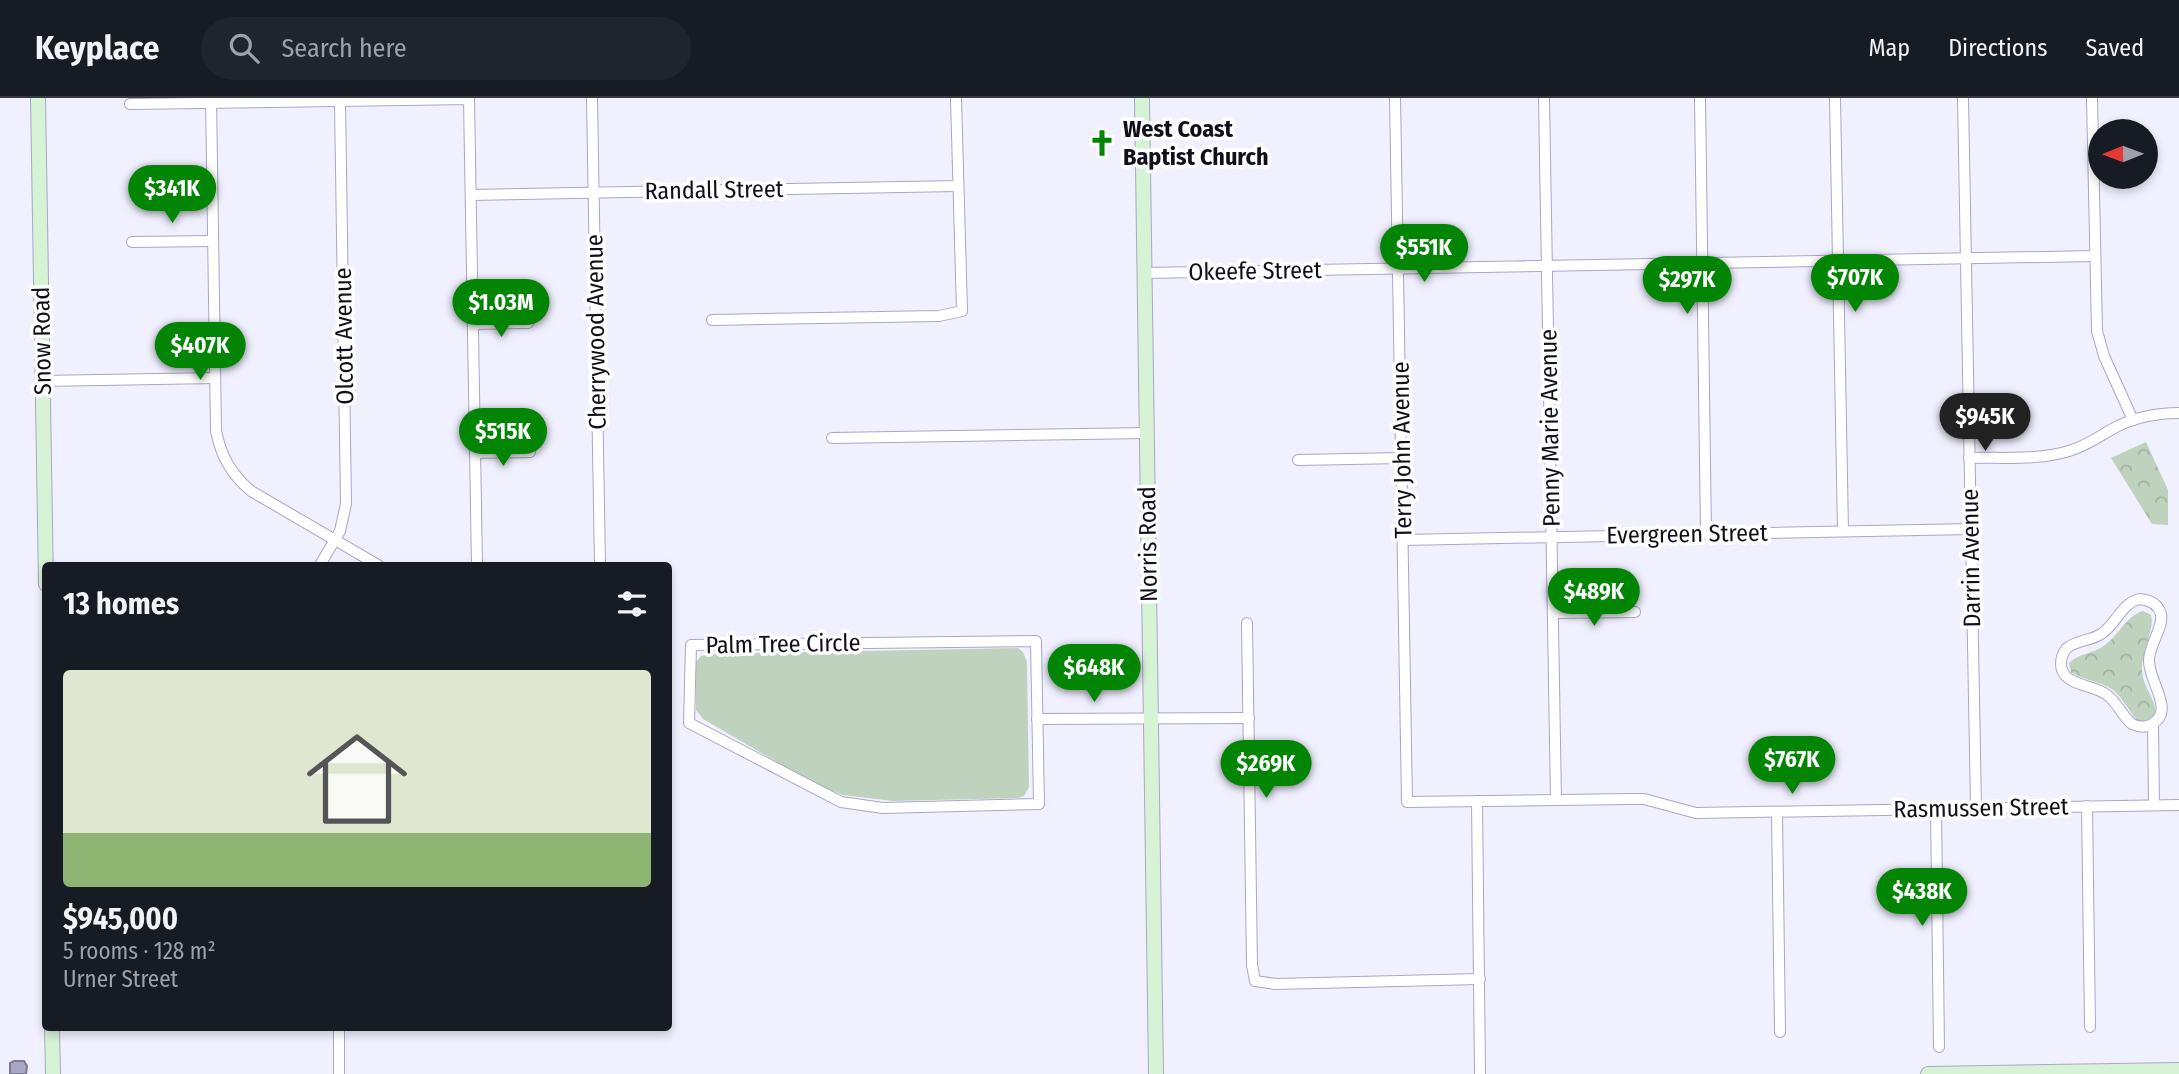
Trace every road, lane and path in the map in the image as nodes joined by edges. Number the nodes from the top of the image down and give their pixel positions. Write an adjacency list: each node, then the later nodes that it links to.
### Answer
1 (38, 98): 31 (street, Snow Road)
2 (592, 98): 16 (street, Cherrywood Avenue)
3 (956, 98): 15 (street)
4 (1142, 98): 26 (street, Norris Road)
5 (1395, 98): 25 (street, Terry John Avenue)
6 (1544, 98): 24 (street, Penny Marie Avenue)
7 (1700, 98): 23 (street)
8 (1835, 98): 22 (street)
9 (1963, 98): 21 (street, Darrin Avenue)
10 (2092, 98): 20 (street)
11 (469, 99): 13 (street); 17 (street)
12 (211, 101): 13 (street); 14 (street); 18 (street)
13 (340, 101): 45 (street, Olcott Avenue)
14 (130, 104)
15 (958, 186): 16 (street, Randall Street); 27 (street)
16 (593, 192): 17 (street, Randall Street); 51 (street, Cherrywood Avenue)
17 (471, 195): 29 (street)
18 (213, 241): 19 (street); 30 (street)
19 (132, 242)
20 (2095, 256): 21 (street); 33 (street)
21 (1966, 258): 22 (street); 39 (street, Darrin Avenue)
22 (1838, 261): 23 (street, Okeefe Street); 42 (street)
23 (1702, 263): 24 (street, Okeefe Street); 43 (street)
24 (1547, 266): 25 (street, Okeefe Street); 44 (street, Penny Marie Avenue)
25 (1398, 269): 26 (street, Okeefe Street); 38 (street, Terry John Avenue)
26 (1144, 274): 34 (street, Norris Road)
27 (712, 320)
28 (528, 323): 29 (street)
29 (473, 324): 37 (street)
30 (215, 378): 31 (street); 45 (street)
31 (42, 381): 47 (street, Snow Road)
32 (2179, 413): 33 (street)
33 (2133, 420): 39 (street)
34 (1147, 433): 35 (street); 57 (street, Norris Road)
35 (832, 438)
36 (530, 452): 37 (street)
37 (475, 453): 50 (street)
38 (1402, 458): 40 (street); 46 (street, Terry John Avenue)
39 (1969, 458): 41 (street, Darrin Avenue)
40 (1298, 460)
41 (1971, 529): 42 (street, Evergreen Street); 65 (street, Darrin Avenue)
42 (1843, 531): 43 (street, Evergreen Street)
43 (1706, 534): 44 (street, Evergreen Street)
44 (1552, 537): 46 (street, Evergreen Street); 53 (street, Penny Marie Avenue)
45 (335, 540): 48 (street, Olcott Avenue); 49 (street)
46 (1403, 540): 61 (street, Terry John Avenue)
47 (46, 562)
48 (322, 562)
49 (374, 562)
50 (477, 562)
51 (600, 562)
52 (1634, 612): 53 (street)
53 (1553, 613): 59 (street, Penny Marie Avenue)
54 (1247, 623): 55 (street)
55 (1249, 718): 57 (street); 68 (street)
56 (1037, 719): 56 (street, Palm Tree Circle); 57 (street)
57 (1151, 720): 77 (street, Norris Road)
58 (2153, 724): 58 (street); 62 (street)
59 (1556, 800): 60 (street, Rasmussen Street); 67 (street, Rasmussen Street)
60 (1477, 801): 61 (street, Rasmussen Street); 68 (street)
61 (1407, 802)
62 (2154, 805): 63 (street, Rasmussen Street); 64 (street, Rasmussen Street)
63 (2179, 805)
64 (2087, 806): 65 (street, Rasmussen Street); 69 (street)
65 (1976, 808): 66 (street, Rasmussen Street)
66 (1936, 809): 67 (street, Rasmussen Street); 73 (street)
67 (1777, 812): 72 (street)
68 (1480, 979): 78 (street)
69 (2090, 1027)
70 (52, 1031): 75 (street)
71 (339, 1031): 76 (street)
72 (1780, 1032)
73 (1939, 1047)
74 (2179, 1070): 79 (street)
75 (53, 1074)
76 (339, 1074)
77 (1156, 1074)
78 (1480, 1074)
79 (1928, 1074)

